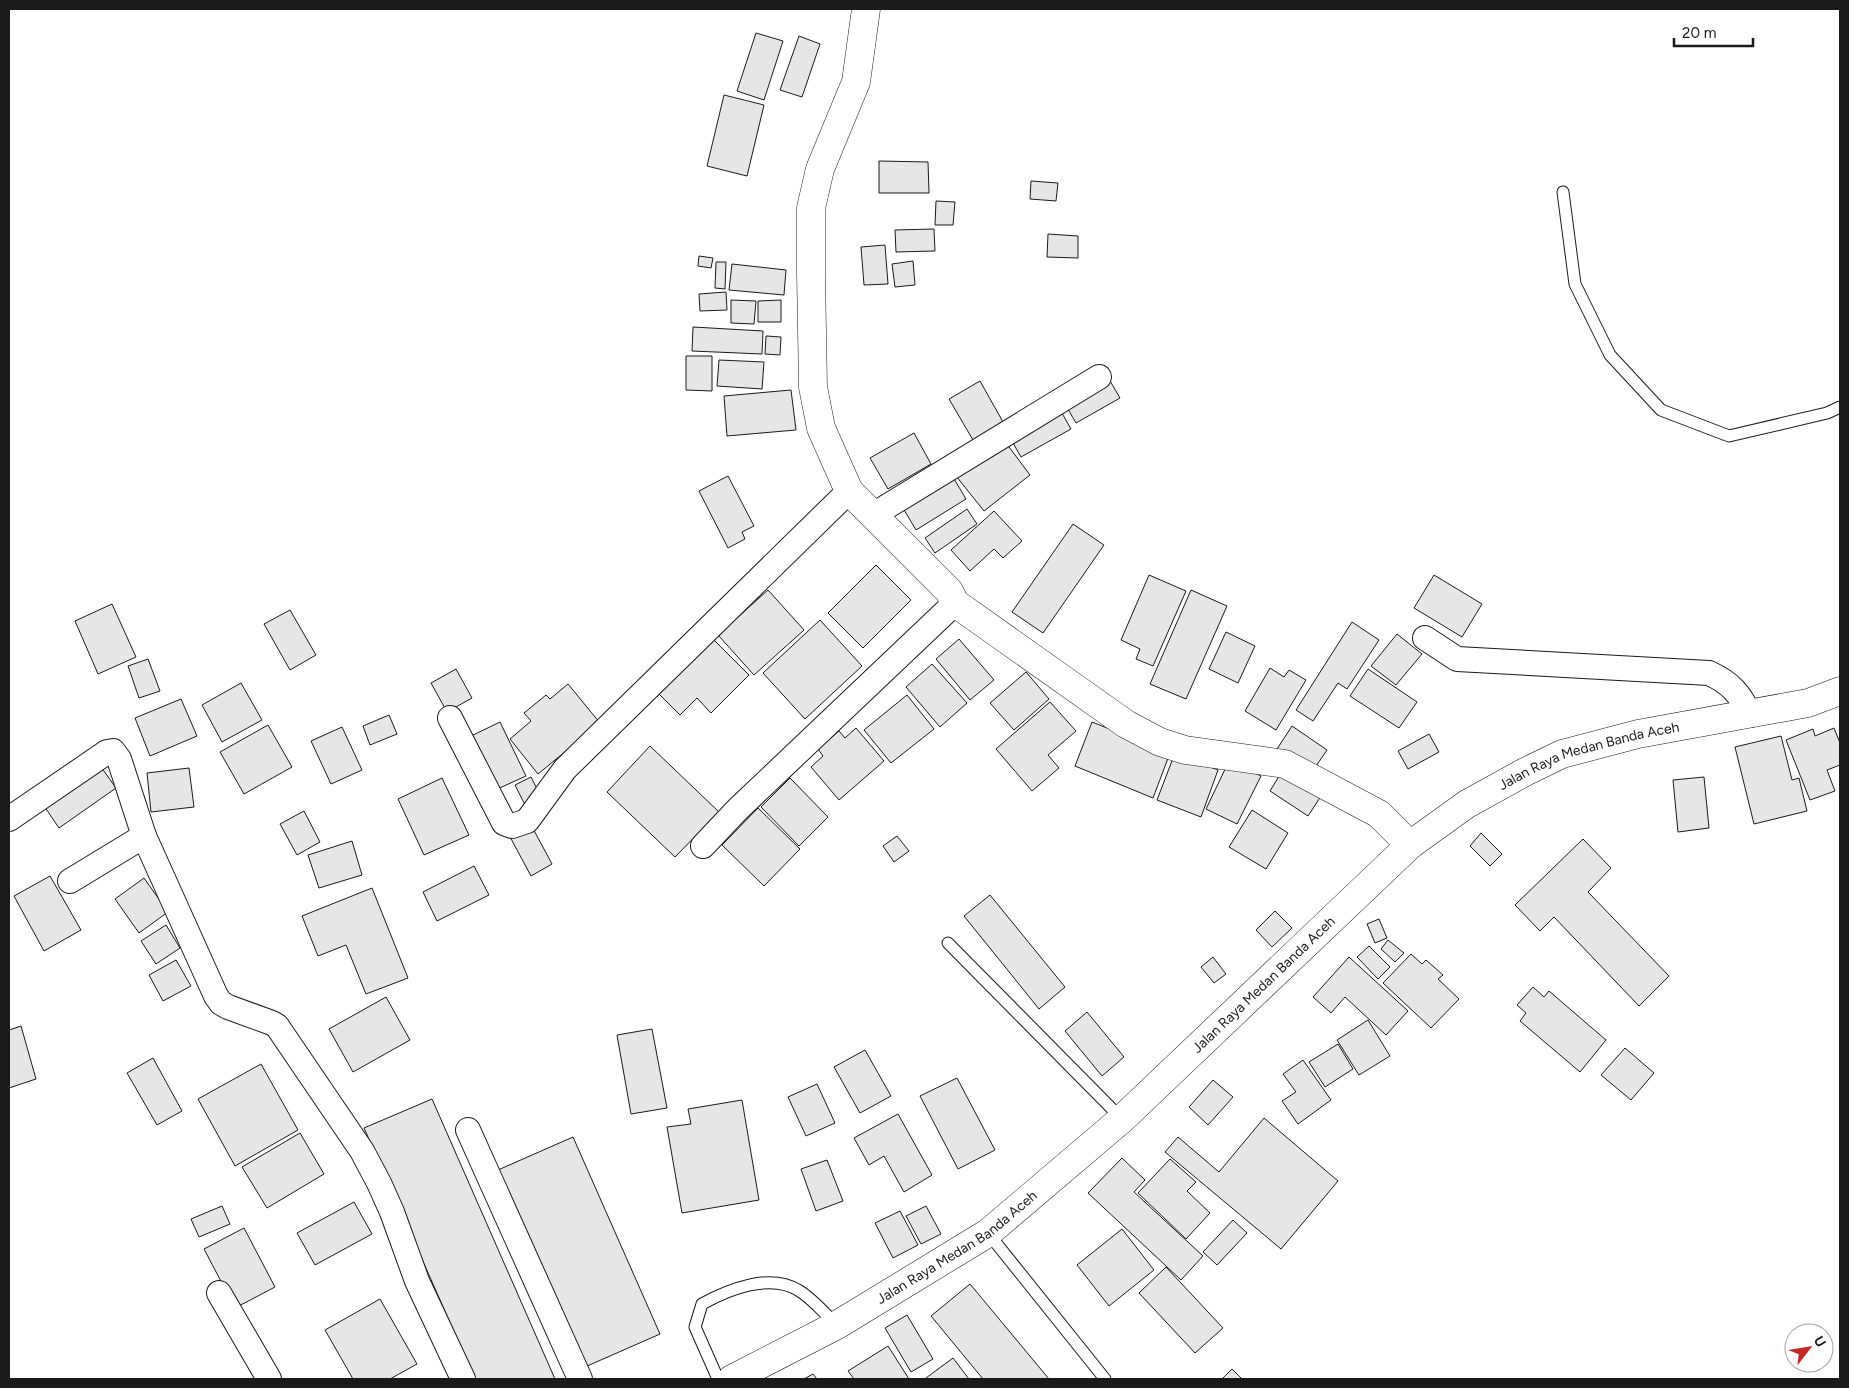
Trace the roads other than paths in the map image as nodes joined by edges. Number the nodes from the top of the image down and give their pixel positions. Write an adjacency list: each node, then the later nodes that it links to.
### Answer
1 (866, 9): 5 (main road)
2 (1563, 192): 4 (lane)
3 (1099, 377): 6 (street)
4 (1840, 407)
5 (849, 491): 6 (main road); 11 (street)
6 (873, 515): 7 (main road)
7 (954, 603): 14 (main road); 15 (street)
8 (1425, 638): 10 (street)
9 (1840, 690): 10 (main road, Jalan Raya Medan Banda Aceh)
10 (1750, 715): 14 (main road, Jalan Raya Medan Banda Aceh)
11 (450, 718)
12 (9, 819): 13 (street)
13 (144, 836): 16 (street); 24 (street)
14 (1410, 845): 18 (main road, Jalan Raya Medan Banda Aceh)
15 (703, 846)
16 (70, 881)
17 (948, 943): 18 (lane)
18 (1122, 1119): 20 (main road, Jalan Raya Medan Banda Aceh)
19 (468, 1130): 25 (street)
20 (988, 1233): 22 (main road, Jalan Raya Medan Banda Aceh); 28 (lane)
21 (219, 1293): 23 (street)
22 (837, 1325): 26 (lane); 27 (main road, Jalan Raya Medan Banda Aceh)
23 (269, 1379)
24 (463, 1379)
25 (580, 1379)
26 (718, 1379)
27 (732, 1379)
28 (1105, 1379)

